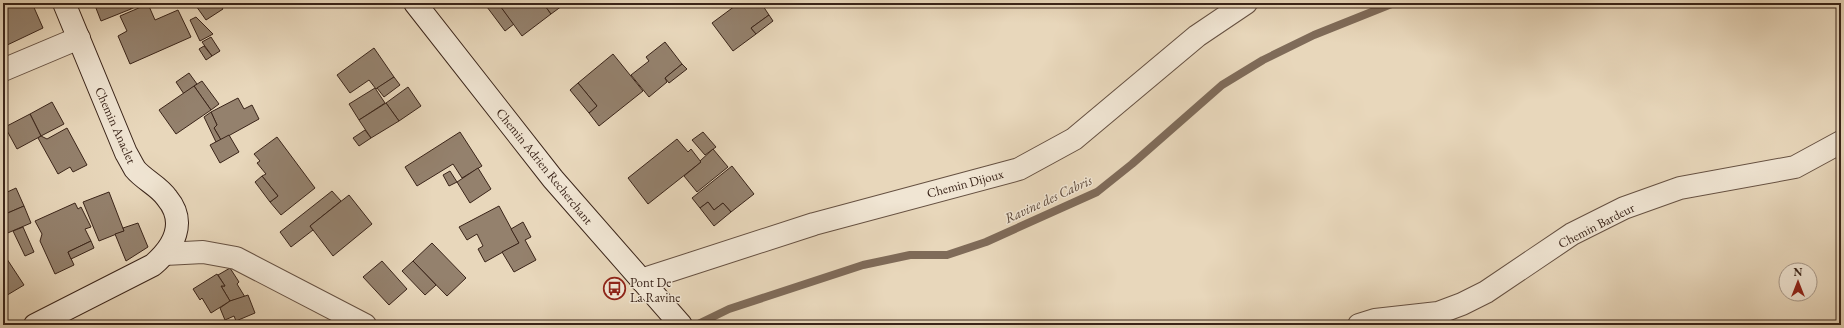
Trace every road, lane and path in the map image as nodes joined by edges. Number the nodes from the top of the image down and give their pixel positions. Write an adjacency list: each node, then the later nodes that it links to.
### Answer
1 (64, 3): 4 (street, Chemin Anaclet)
2 (414, 3): 8 (street, Chemin Adrien Recherchant)
3 (1246, 3): 8 (street, Chemin Dijoux)
4 (79, 38): 5 (street); 7 (street, Chemin Anaclet)
5 (3, 70)
6 (1841, 142): 12 (street, Chemin Bardeur)
7 (165, 254): 9 (street, Chemin Anaclet); 10 (street)
8 (641, 280): 11 (street, Chemin Adrien Recherchant)
9 (35, 325)
10 (366, 325)
11 (681, 325)
12 (1359, 325)

